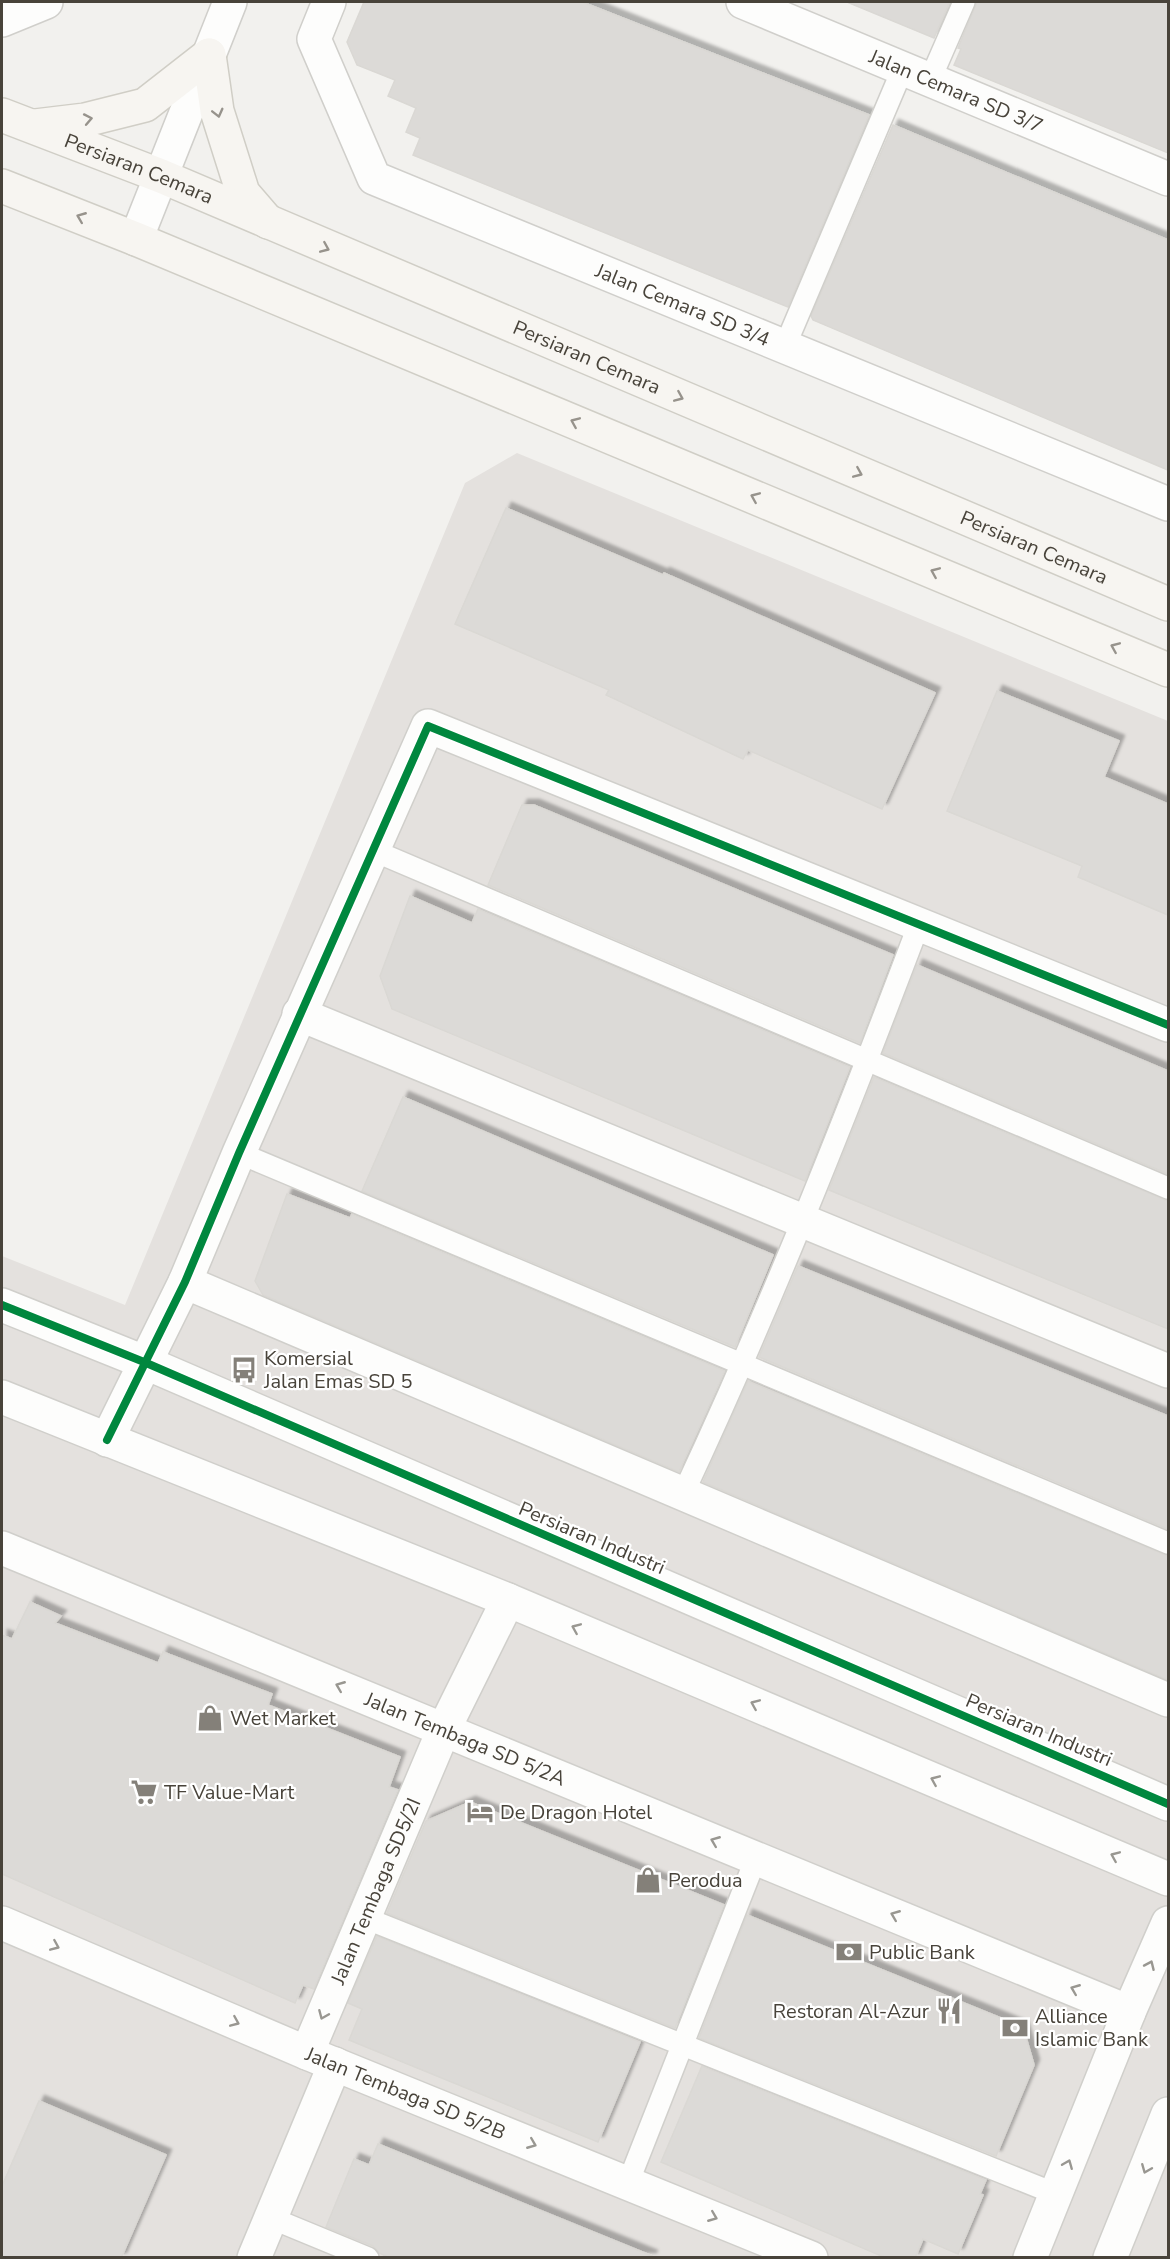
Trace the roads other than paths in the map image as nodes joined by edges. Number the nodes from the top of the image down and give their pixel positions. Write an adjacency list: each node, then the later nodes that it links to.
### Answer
1 (46, 2): 6 (street)
2 (230, 2): 7 (street)
3 (329, 2): 15 (street, Jalan Cemara SD 3/4)
4 (743, 2): 8 (street, Jalan Cemara SD 3/7)
5 (964, 2): 8 (lane)
6 (2, 20)
7 (209, 55): 9 (main road, one-way to 7); 10 (street); 13 (main road, one-way to 13)
8 (917, 74): 11 (street, Jalan Cemara SD 3/7); 15 (lane)
9 (16, 121): 10 (main road, Persiaran Cemara)
10 (161, 176): 13 (main road, Persiaran Cemara); 14 (street)
11 (1168, 179)
12 (2, 186): 14 (main road, one-way to 12)
13 (271, 225): 17 (main road, Persiaran Cemara, one-way to 17)
14 (136, 239): 18 (main road, one-way to 14)
15 (785, 346): 16 (street, Jalan Cemara SD 3/4)
16 (1168, 504)
17 (1168, 604)
18 (1168, 670)
19 (372, 850): 20 (street); 21 (street); 23 (lane)
20 (919, 924): 22 (street); 23 (lane)
21 (299, 1014): 24 (street); 26 (street)
22 (1168, 1025)
23 (867, 1060): 25 (lane); 26 (lane)
24 (239, 1153): 27 (street); 30 (lane)
25 (1168, 1188)
26 (802, 1222): 30 (lane); 31 (street)
27 (185, 1282): 29 (street); 34 (street)
28 (2, 1305): 29 (street, Persiaran Industri)
29 (144, 1362): 33 (street); 40 (street, Persiaran Industri)
30 (744, 1365): 34 (lane); 35 (lane)
31 (1168, 1371)
32 (2, 1397): 33 (street)
33 (107, 1440): 37 (street)
34 (683, 1494): 38 (street)
35 (1168, 1543)
36 (4, 1556): 39 (street, Jalan Tembaga SD 5/2A, one-way to 36)
37 (508, 1600): 39 (street, Jalan Tembaga SD5/2I); 42 (street, one-way to 37)
38 (1168, 1700)
39 (444, 1729): 41 (street, Jalan Tembaga SD 5/2A, one-way to 39); 43 (street, Jalan Tembaga SD5/2I)
40 (1168, 1804)
41 (756, 1858): 46 (street, Jalan Tembaga SD 5/2A, one-way to 41); 47 (lane)
42 (1168, 1879)
43 (365, 1918): 47 (lane); 48 (street, Jalan Tembaga SD5/2I, one-way to 48)
44 (2, 1923): 48 (street, Jalan Tembaga SD 5/2B, one-way to 48)
45 (1168, 1923): 46 (street, one-way to 45)
46 (1129, 2012): 51 (street, one-way to 46)
47 (681, 2046): 50 (lane); 51 (lane)
48 (321, 2059): 50 (street, Jalan Tembaga SD 5/2B, one-way to 50); 52 (street, Jalan Tembaga SD5/2I)
49 (1168, 2114): 57 (street, one-way to 57)
50 (628, 2183): 55 (street, Jalan Tembaga SD 5/2B, one-way to 55)
51 (1056, 2194): 56 (street)
52 (271, 2217): 53 (street, Jalan Tembaga SD5/2I); 54 (lane)
53 (254, 2258)
54 (368, 2258)
55 (811, 2258)
56 (1030, 2258)
57 (1110, 2258)

